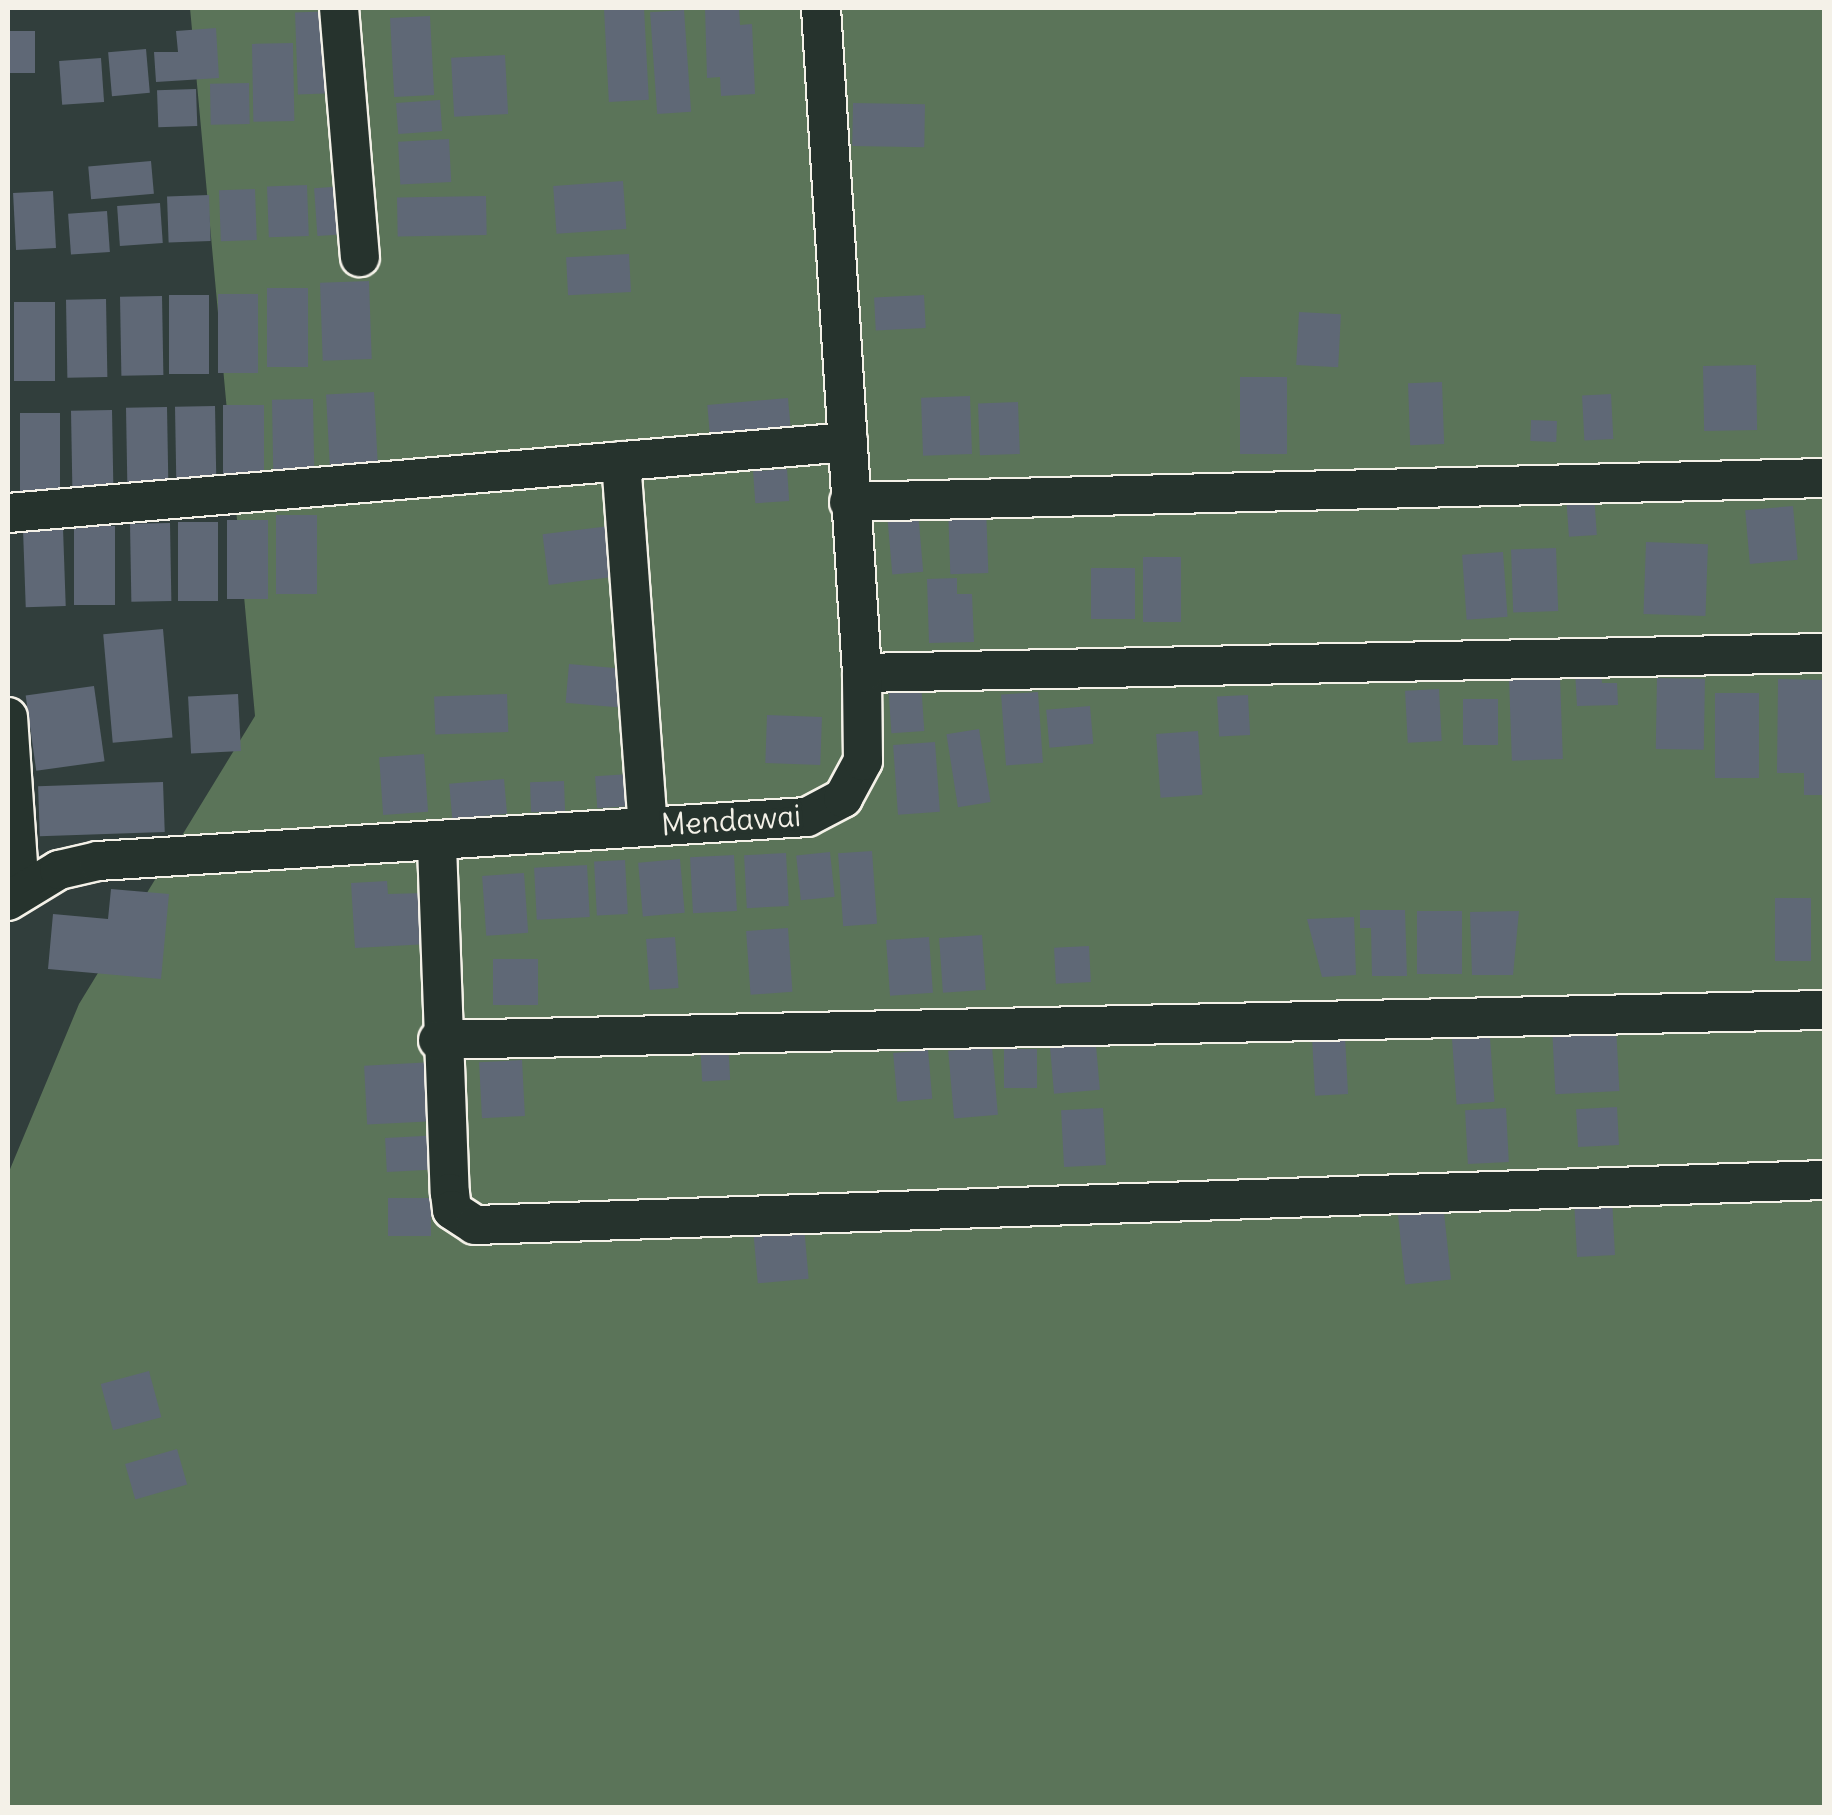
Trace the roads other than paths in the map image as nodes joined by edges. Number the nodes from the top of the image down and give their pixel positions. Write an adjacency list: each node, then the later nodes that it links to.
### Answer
1 (339, 8): 3 (street)
2 (822, 8): 4 (street, Mendawai)
3 (360, 257)
4 (848, 442): 5 (street); 7 (street, Mendawai)
5 (621, 461): 8 (street); 12 (street)
6 (1824, 478): 7 (street)
7 (849, 502): 10 (street, Mendawai)
8 (8, 513)
9 (1824, 652): 10 (street)
10 (862, 673): 12 (street, Mendawai)
11 (8, 716): 14 (street)
12 (648, 826): 13 (street, Mendawai)
13 (437, 846): 14 (street, Mendawai); 16 (street)
14 (14, 897)
15 (1824, 1010): 16 (street)
16 (438, 1040): 17 (street)
17 (1824, 1180)

